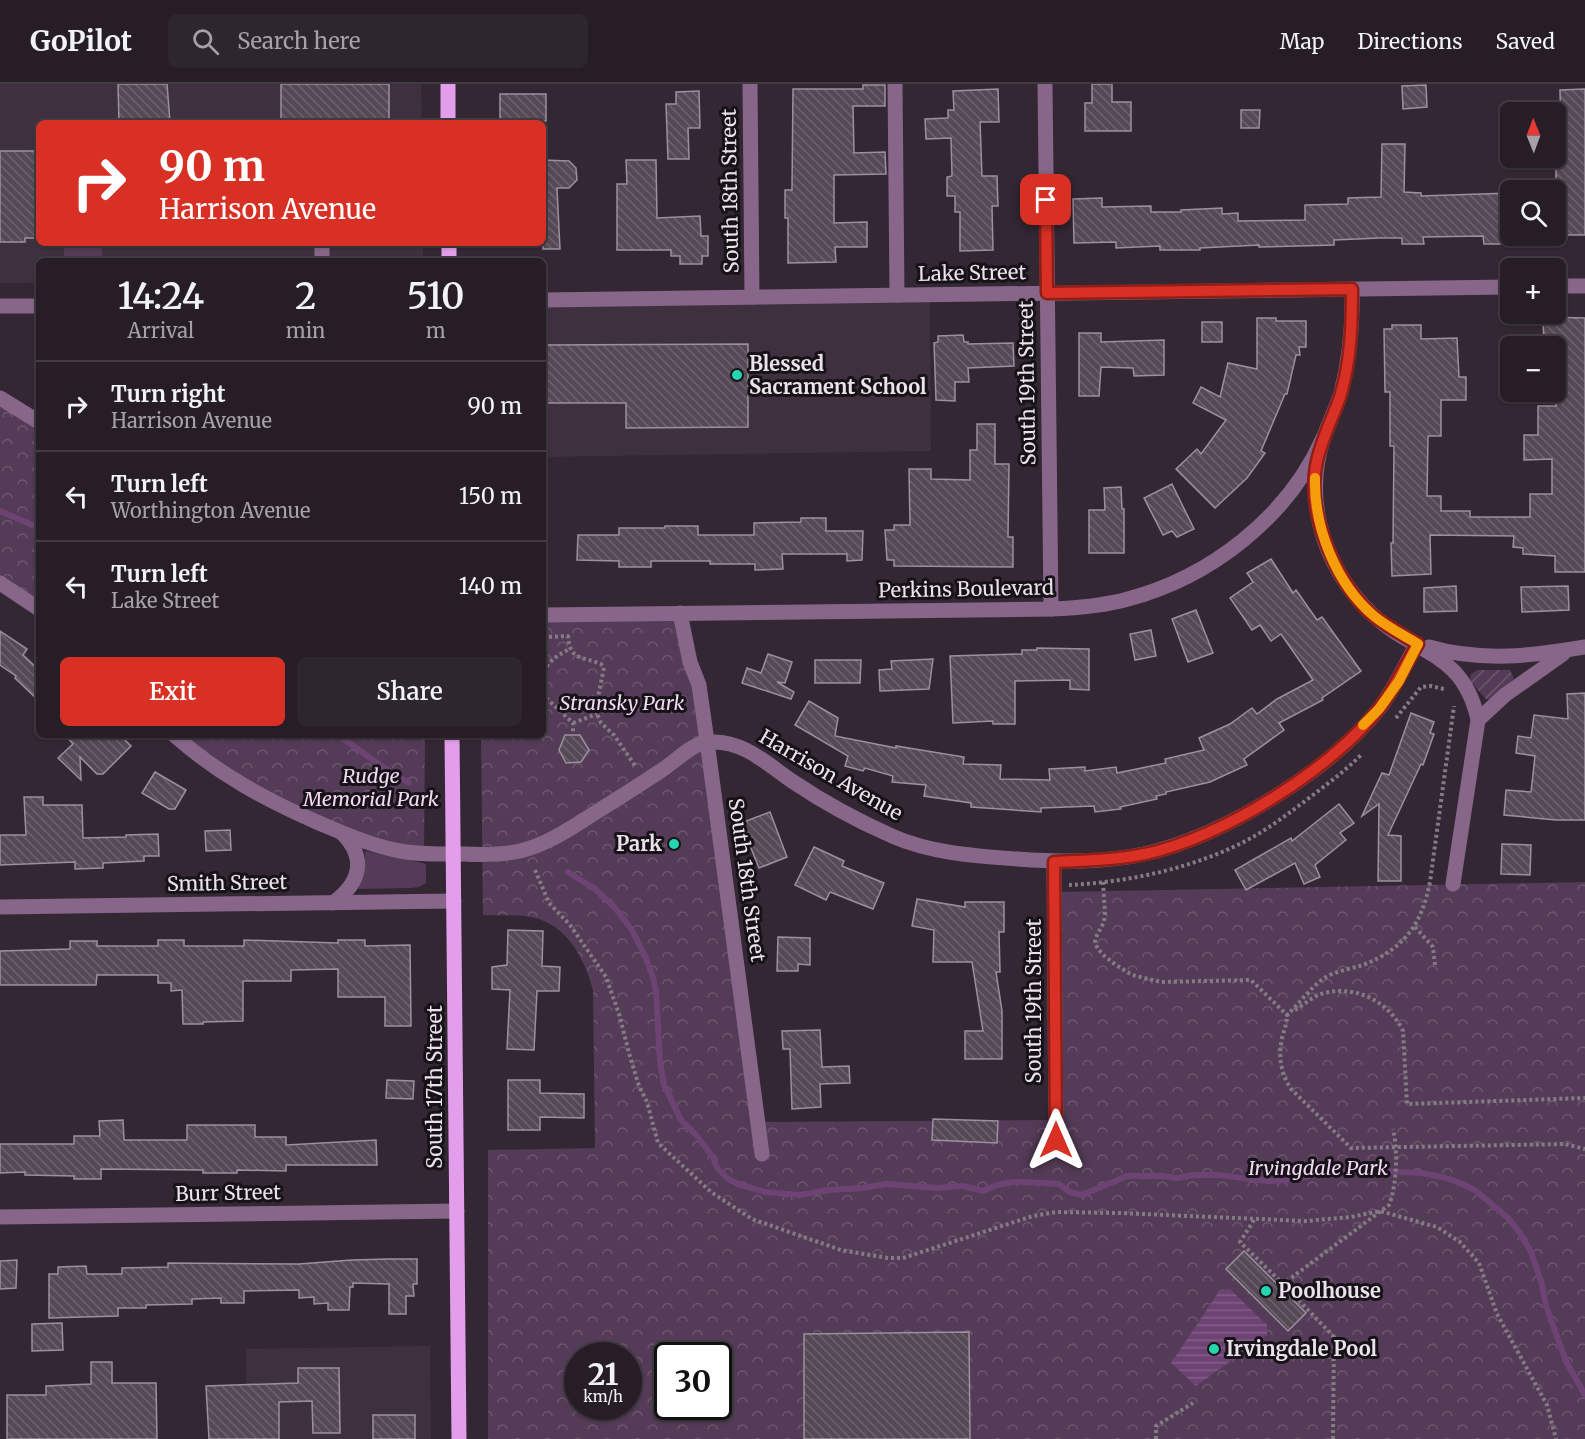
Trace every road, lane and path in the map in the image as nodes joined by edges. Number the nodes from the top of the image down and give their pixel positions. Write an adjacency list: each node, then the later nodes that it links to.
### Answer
1 (448, 84): 5 (main road)
2 (750, 84): 12 (street, South 18th Street)
3 (895, 84): 11 (street)
4 (1045, 84): 10 (street, South 19th Street)
5 (448, 120)
6 (1566, 286): 7 (street)
7 (1585, 286)
8 (1500, 287): 9 (street, Lake Street)
9 (1352, 289): 10 (street, Lake Street); 18 (street)
10 (1047, 293): 11 (street, Lake Street); 21 (street, South 19th Street)
11 (897, 295): 12 (street, Lake Street)
12 (752, 297): 13 (street, Lake Street)
13 (546, 300)
14 (0, 306): 15 (street)
15 (36, 306)
16 (0, 398): 17 (street)
17 (36, 420)
18 (1323, 438): 21 (street, Perkins Boulevard); 25 (street)
19 (0, 583): 20 (street)
20 (36, 607)
21 (1051, 609): 22 (street, Perkins Boulevard)
22 (680, 613): 23 (street, Perkins Boulevard); 38 (street, South 18th Street)
23 (546, 615)
24 (546, 637): 27 (path)
25 (1418, 644): 28 (street); 33 (street); 42 (street, Harrison Avenue)
26 (1585, 647): 28 (street)
27 (569, 649): 29 (path); 32 (path)
28 (1569, 650): 33 (street)
29 (546, 666)
30 (1421, 687): 49 (path)
31 (546, 699): 34 (path)
32 (597, 714): 34 (path); 39 (path)
33 (1478, 720): 45 (street)
34 (573, 723): 35 (path)
35 (573, 735)
36 (177, 738): 40 (street)
37 (453, 738): 41 (main road, South 17th Street)
38 (707, 741): 41 (street); 42 (street, Harrison Avenue); 57 (street, South 18th Street)
39 (630, 759)
40 (343, 834): 41 (street); 47 (street)
41 (454, 854): 46 (main road, South 17th Street)
42 (1054, 862): 54 (street, South 19th Street)
43 (535, 870): 61 (path)
44 (1103, 882): 51 (path)
45 (1453, 884)
46 (454, 901): 47 (street, Smith Street); 58 (main road, South 17th Street)
47 (333, 903): 48 (street, Smith Street)
48 (0, 908)
49 (1415, 927): 50 (path); 51 (path)
50 (1435, 965)
51 (1287, 1015): 52 (path); 55 (path)
52 (1585, 1098)
53 (1393, 1130): 55 (path)
54 (1056, 1140)
55 (1396, 1147): 56 (path); 59 (path)
56 (1585, 1149)
57 (762, 1154)
58 (457, 1211): 60 (street, Burr Street); 64 (main road, South 17th Street)
59 (1380, 1211): 61 (path); 62 (path); 67 (path)
60 (0, 1217)
61 (1254, 1220): 62 (path)
62 (1283, 1284): 66 (path)
63 (1193, 1403): 65 (path)
64 (459, 1439)
65 (1156, 1439)
66 (1334, 1439)
67 (1556, 1439)

